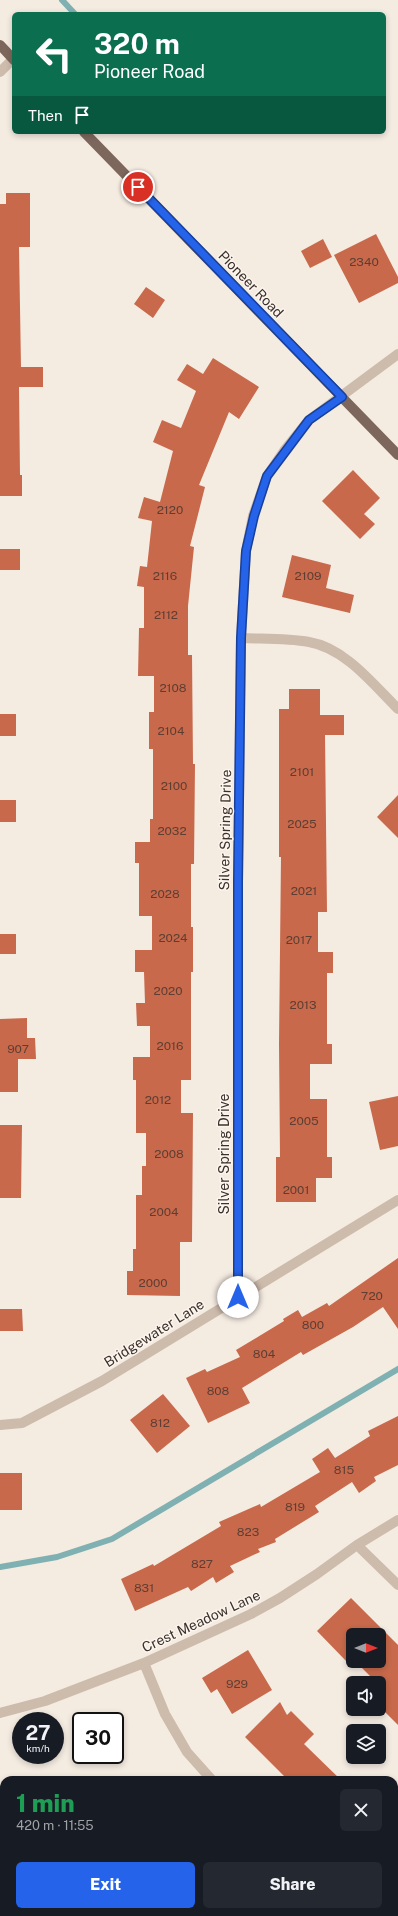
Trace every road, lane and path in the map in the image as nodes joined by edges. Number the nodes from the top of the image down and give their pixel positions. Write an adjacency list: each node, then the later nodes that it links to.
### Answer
1 (0, 45): 2 (main road)
2 (12, 57)
3 (12, 61): 4 (street)
4 (0, 72)
5 (86, 134): 7 (main road, Pioneer Road)
6 (398, 354): 7 (street, Silver Spring Drive)
7 (342, 397): 8 (main road, Pioneer Road); 9 (street, Silver Spring Drive)
8 (398, 455)
9 (241, 638): 10 (street); 12 (street, Silver Spring Drive)
10 (398, 709)
11 (398, 1200): 12 (street, Bridgewater Lane)
12 (238, 1297): 13 (street, Bridgewater Lane)
13 (0, 1425)
14 (398, 1520): 15 (street, Crest Meadow Lane)
15 (358, 1545): 16 (street); 17 (street, Crest Meadow Lane)
16 (398, 1585)
17 (144, 1663): 18 (street, Crest Meadow Lane); 19 (street)
18 (0, 1713)
19 (208, 1776)

